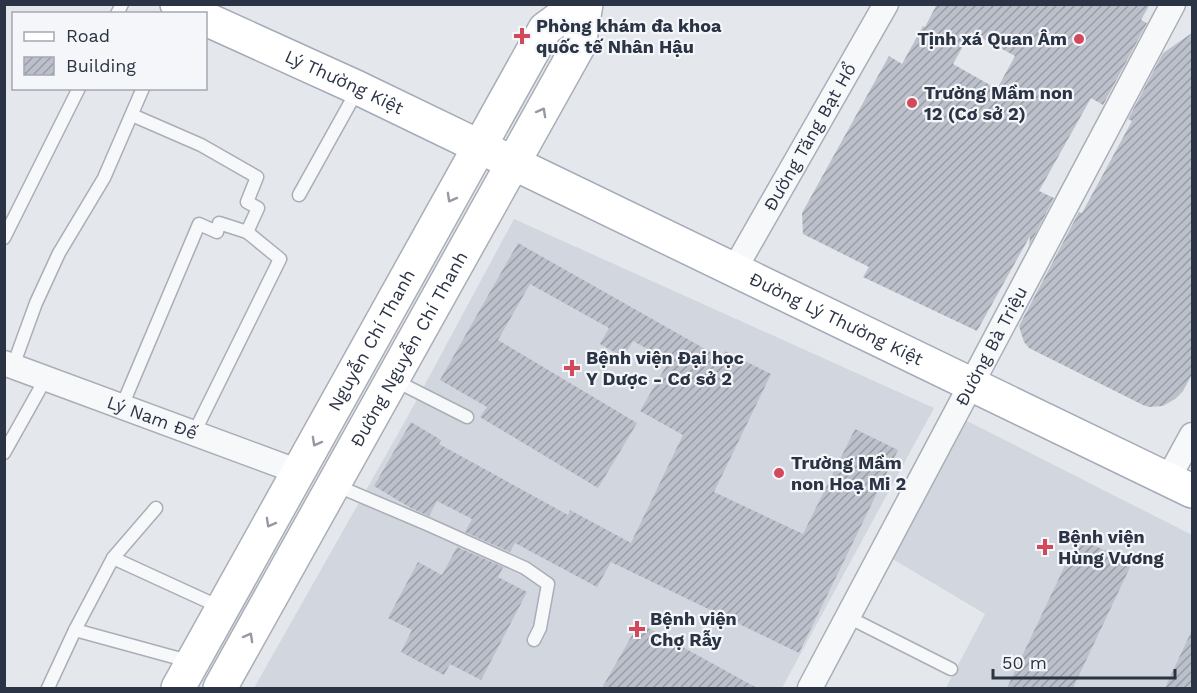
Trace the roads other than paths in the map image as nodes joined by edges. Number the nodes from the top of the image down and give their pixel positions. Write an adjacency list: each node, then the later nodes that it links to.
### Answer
1 (579, 4): 10 (main road, Nguyễn Chí Thanh)
2 (586, 4): 11 (main road, Đường Nguyễn Chí Thanh, one-way to 2)
3 (886, 4): 15 (street, Đường Tăng Bạt Hổ)
4 (1173, 4): 19 (street, Đường Bà Triệu)
5 (207, 19): 6 (main road, Lý Thường Kiệt)
6 (358, 88): 10 (main road, Lý Thường Kiệt); 12 (lane)
7 (78, 90): 14 (lane)
8 (142, 90): 9 (lane)
9 (132, 115): 13 (lane); 16 (lane)
10 (480, 147): 11 (main road, Đường Lý Thường Kiệt); 25 (main road, Nguyễn Chí Thanh, one-way to 25)
11 (513, 163): 15 (main road, Đường Lý Thường Kiệt); 18 (main road, Đường Nguyễn Chí Thanh)
12 (298, 195)
13 (247, 232): 20 (lane); 22 (lane)
14 (4, 238)
15 (734, 270): 19 (main road, Đường Lý Thường Kiệt)
16 (9, 364): 17 (street, Lý Nam Đế)
17 (46, 378): 20 (street, Lý Nam Đế); 24 (lane)
18 (393, 379): 21 (lane); 26 (main road, Đường Nguyễn Chí Thanh)
19 (972, 385): 27 (main road, Đường Lý Thường Kiệt); 33 (street, Đường Bà Triệu)
20 (122, 406): 22 (street, Lý Nam Đế)
21 (467, 417)
22 (194, 433): 25 (street, Lý Nam Đế)
23 (1192, 435): 27 (street)
24 (4, 453)
25 (299, 472): 26 (main road); 30 (main road, Nguyễn Chí Thanh, one-way to 30)
26 (334, 484): 31 (main road, Đường Nguyễn Chí Thanh); 35 (lane)
27 (1180, 485)
28 (156, 508): 29 (lane)
29 (113, 558): 32 (lane); 34 (lane)
30 (245, 569): 31 (main road); 32 (main road, Nguyễn Chí Thanh)
31 (277, 586): 39 (main road, Đường Nguyễn Chí Thanh, one-way to 31)
32 (223, 608): 37 (main road, Nguyễn Chí Thanh)
33 (848, 617): 36 (lane); 40 (street, Đường Bà Triệu)
34 (75, 630): 37 (lane); 38 (lane)
35 (534, 640)
36 (951, 669)
37 (185, 675)
38 (48, 688)
39 (220, 688)
40 (810, 688)

